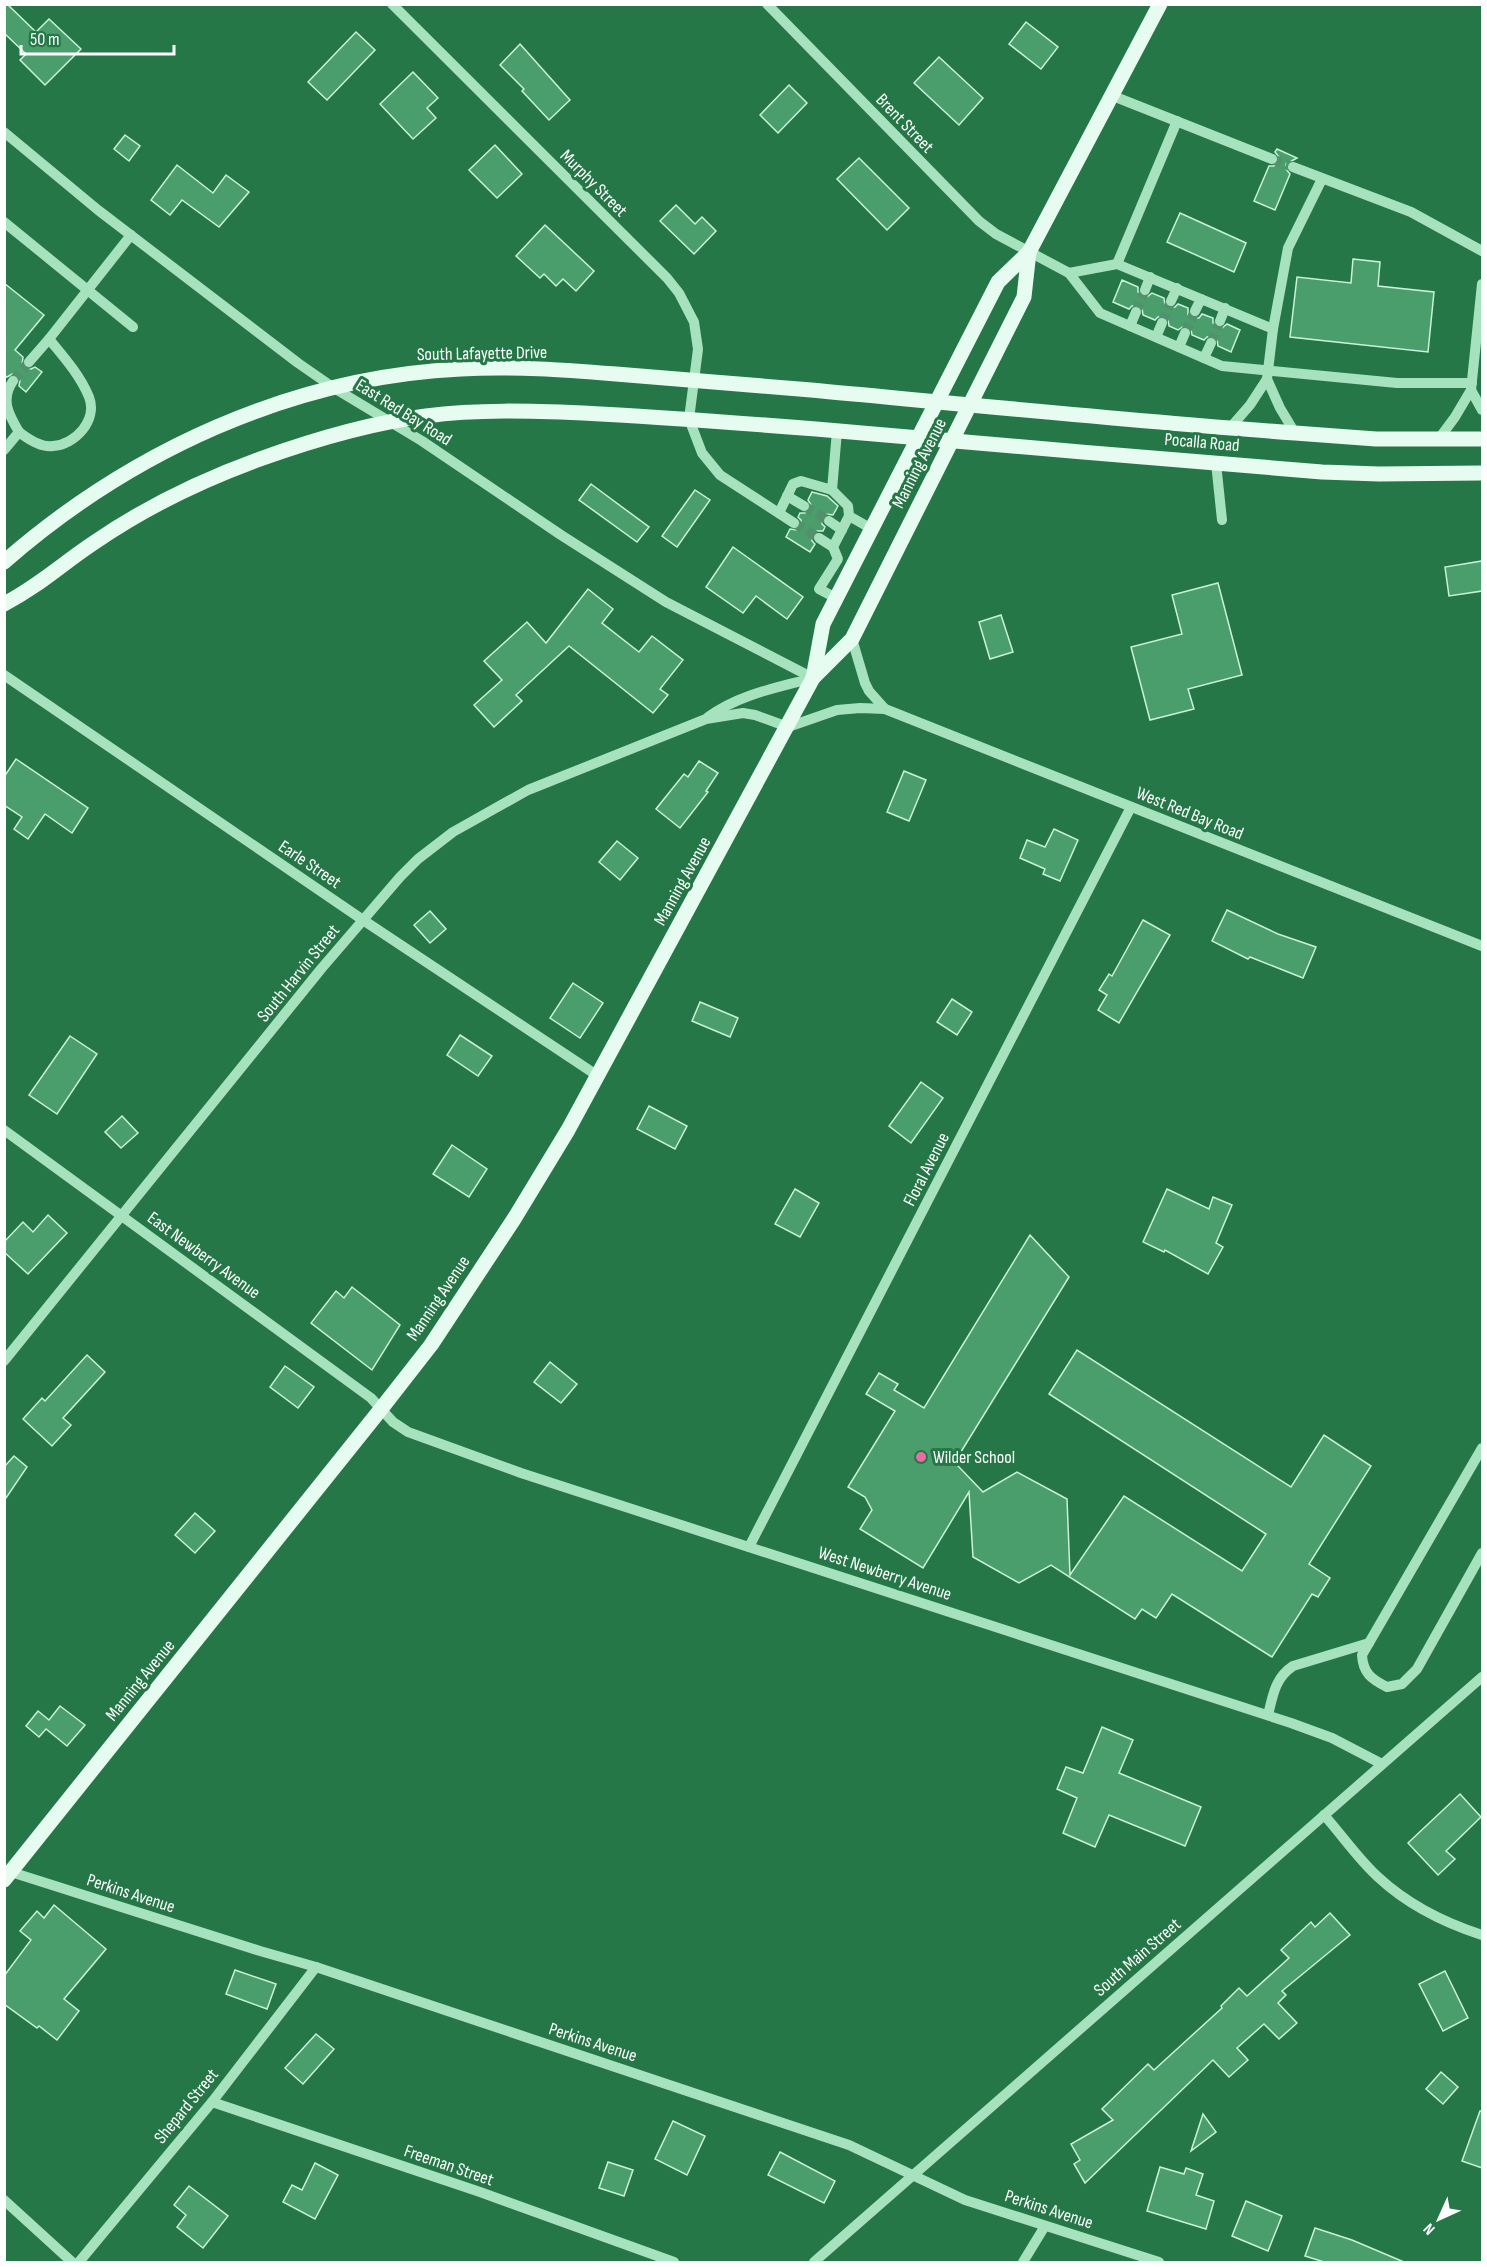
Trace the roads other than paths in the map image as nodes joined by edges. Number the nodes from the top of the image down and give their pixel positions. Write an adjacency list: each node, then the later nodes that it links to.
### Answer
1 (392, 4): 39 (street, Murphy Street)
2 (767, 4): 13 (street, Brent Street)
3 (1160, 4): 4 (main road, Manning Avenue)
4 (1113, 96): 5 (street); 13 (main road, Manning Avenue)
5 (1177, 121): 7 (street); 14 (street)
6 (4, 132): 11 (street, East Red Bay Road)
7 (1272, 159)
8 (1293, 167): 9 (street)
9 (1322, 179): 12 (street); 30 (street)
10 (4, 222): 19 (street)
11 (131, 235): 19 (street); 42 (street, East Red Bay Road)
12 (1482, 251)
13 (1029, 252): 15 (street, Brent Street); 43 (main road, Manning Avenue); 44 (main road, Manning Avenue)
14 (1118, 264): 15 (street); 16 (street)
15 (1069, 273): 28 (street)
16 (1150, 277): 18 (street); 20 (street)
17 (1482, 284): 41 (street)
18 (1177, 288): 21 (street); 22 (street)
19 (88, 290): 29 (street); 33 (street)
20 (1145, 290)
21 (1201, 299): 23 (street); 24 (street)
22 (1171, 301)
23 (1225, 308): 26 (street); 30 (street)
24 (1196, 311)
25 (1136, 312): 28 (street)
26 (1220, 321)
27 (1162, 323): 32 (street)
28 (1130, 326): 32 (street)
29 (133, 327)
30 (1273, 329): 38 (street)
31 (1185, 333): 35 (street)
32 (1156, 338): 35 (street)
33 (49, 339): 37 (street); 50 (street)
34 (1211, 343): 36 (street)
35 (1179, 347): 36 (street)
36 (1204, 358): 38 (street)
37 (29, 362)
38 (1267, 375): 41 (street); 48 (street); 51 (street)
39 (694, 380): 42 (main road, South Lafayette Drive); 43 (main road, South Lafayette Drive); 46 (street, Murphy Street)
40 (13, 381): 50 (street)
41 (1472, 386): 45 (street); 54 (street)
42 (334, 388): 47 (street, East Red Bay Road); 71 (main road, South Lafayette Drive)
43 (936, 402): 44 (main road, South Lafayette Drive); 52 (main road, Manning Avenue)
44 (971, 405): 48 (main road, Pocalla Road); 55 (main road, Manning Avenue)
45 (1482, 410)
46 (689, 420): 47 (main road); 49 (main road); 62 (street)
47 (390, 422): 73 (main road); 76 (street, East Red Bay Road)
48 (1230, 428): 51 (main road, Pocalla Road)
49 (837, 431): 52 (main road); 59 (street)
50 (19, 432): 56 (street)
51 (1295, 433): 54 (main road, Pocalla Road)
52 (918, 438): 55 (main road, Pocalla Road); 67 (main road, Manning Avenue)
53 (1482, 439): 54 (main road, Pocalla Road)
54 (1438, 440)
55 (953, 441): 57 (main road, Pocalla Road); 74 (main road, Manning Avenue)
56 (4, 450)
57 (1216, 463): 58 (main road, Pocalla Road); 64 (street)
58 (1482, 473)
59 (832, 490): 60 (street); 63 (street)
60 (788, 496): 61 (street); 62 (street)
61 (804, 506)
62 (779, 513): 66 (street)
63 (849, 516): 67 (street); 68 (street)
64 (1222, 520)
65 (829, 521): 68 (street)
66 (794, 523)
67 (872, 529): 72 (main road, Manning Avenue)
68 (842, 530): 70 (street)
69 (819, 538): 70 (street)
70 (833, 548): 72 (street)
71 (4, 562)
72 (836, 598): 76 (main road, Manning Avenue)
73 (4, 604)
74 (852, 639): 76 (main road, Manning Avenue); 77 (street, West Red Bay Road)
75 (4, 675): 81 (street, Earle Street)
76 (813, 678): 78 (street, South Harvin Street); 79 (main road, Manning Avenue)
77 (885, 709): 79 (street, West Red Bay Road); 80 (street, West Red Bay Road)
78 (706, 719): 79 (street, South Harvin Street); 81 (street, South Harvin Street)
79 (788, 727): 83 (main road, Manning Avenue)
80 (1131, 807): 82 (street, West Red Bay Road); 89 (street, Floral Avenue)
81 (363, 920): 83 (street, Earle Street); 85 (street, South Harvin Street)
82 (1482, 944)
83 (598, 1076): 87 (main road, Manning Avenue)
84 (4, 1130): 85 (street, East Newberry Avenue)
85 (122, 1215): 86 (street, South Harvin Street); 87 (street, East Newberry Avenue)
86 (4, 1361)
87 (381, 1409): 89 (street, West Newberry Avenue); 96 (main road, Manning Avenue)
88 (1482, 1448): 91 (street)
89 (749, 1547): 93 (street, West Newberry Avenue)
90 (1482, 1553): 91 (street)
91 (1369, 1643): 93 (street)
92 (1482, 1677): 94 (street, South Main Street)
93 (1268, 1715): 94 (street, West Newberry Avenue)
94 (1382, 1764): 95 (street, South Main Street)
95 (1324, 1815): 97 (street); 100 (street, South Main Street)
96 (8, 1876): 98 (street, Perkins Avenue)
97 (1482, 1935)
98 (316, 1967): 99 (street, Shepard Street); 100 (street, Perkins Avenue)
99 (212, 2102): 104 (street, Shepard Street); 105 (street, Freeman Street)
100 (914, 2175): 102 (street, Perkins Avenue); 106 (street, South Main Street)
101 (4, 2200): 103 (street)
102 (1045, 2226): 107 (street); 108 (street, Perkins Avenue)
103 (72, 2262)
104 (79, 2262)
105 (674, 2262)
106 (814, 2262)
107 (1023, 2262)
108 (1159, 2262)

